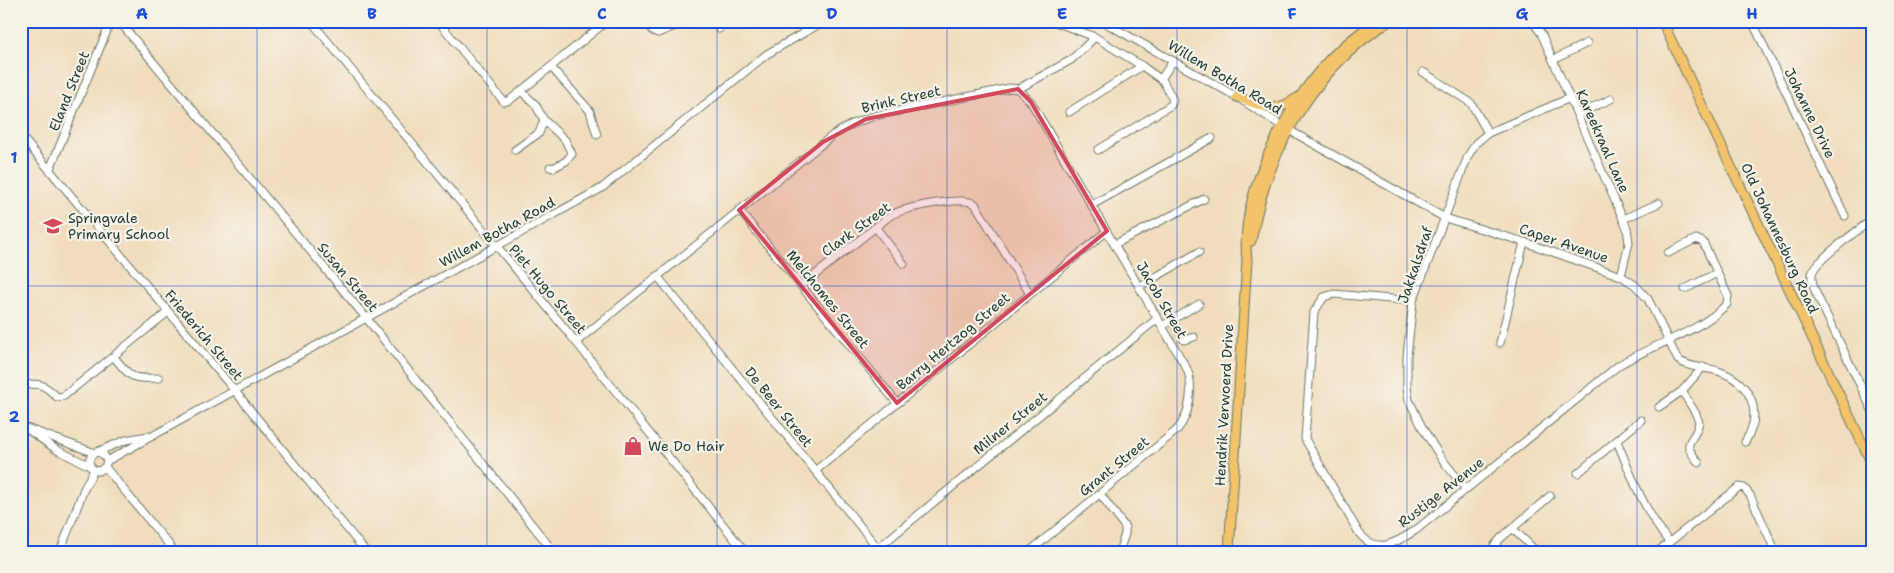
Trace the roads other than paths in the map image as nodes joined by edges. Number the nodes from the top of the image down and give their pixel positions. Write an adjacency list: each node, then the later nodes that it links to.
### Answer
1 (111, 21): 44 (street, Eland Street)
2 (119, 21): 72 (street, Susan Street)
3 (311, 21): 57 (street, Piet Hugo Street)
4 (438, 21): 28 (street)
5 (607, 21): 23 (street)
6 (642, 21): 7 (street)
7 (687, 21)
8 (714, 21): 18 (street)
9 (832, 21): 17 (street, Willem Botha Road)
10 (1053, 21): 19 (street)
11 (1102, 21): 21 (street, Willem Botha Road)
12 (1376, 21): 29 (main road, Hendrik Verwoerd Drive)
13 (1389, 21): 36 (main road, Hendrik Verwoerd Drive)
14 (1532, 21): 22 (street, Kareekraal Lane)
15 (1662, 21): 97 (main road, Old Johannesburg Road)
16 (1752, 21): 49 (street, Johanne Drive)
17 (812, 24): 57 (street, Willem Botha Road)
18 (719, 29)
19 (1095, 37): 24 (street); 27 (street)
20 (1587, 44): 22 (street)
21 (1173, 60): 26 (street); 30 (street, Willem Botha Road)
22 (1553, 60): 31 (street, Kareekraal Lane)
23 (551, 66): 28 (street); 38 (street)
24 (1142, 66): 26 (street); 33 (street)
25 (1423, 72): 37 (street)
26 (1161, 79): 42 (street)
27 (1018, 89): 47 (street); 48 (street, Brink Street)
28 (521, 91): 35 (street)
29 (1304, 92): 30 (main road); 36 (main road, Hendrik Verwoerd Drive)
30 (1237, 97): 36 (street, Willem Botha Road)
31 (1570, 98): 34 (street, Kareekraal Lane); 37 (street, Jakkalsdraf)
32 (1611, 99): 34 (street)
33 (1069, 112)
34 (1578, 114): 52 (street, Kareekraal Lane)
35 (544, 120): 41 (street); 43 (street)
36 (1285, 128): 50 (street, Caper Avenue); 116 (main road, Hendrik Verwoerd Drive)
37 (1488, 133): 50 (street, Jakkalsdraf)
38 (597, 134)
39 (21, 136): 44 (street, Friederich Street)
40 (1212, 138): 47 (street)
41 (515, 150)
42 (1098, 150)
43 (550, 167)
44 (50, 169): 70 (street, Friederich Street)
45 (1204, 198): 56 (street)
46 (1659, 203): 52 (street)
47 (1092, 205): 54 (street)
48 (739, 210): 63 (street, Brink Street); 64 (street, Melchomes Street)
49 (1845, 216)
50 (1445, 218): 55 (street, Caper Avenue); 68 (street, Jakkalsdraf)
51 (1873, 218): 88 (street)
52 (1623, 219): 62 (street, Kareekraal Lane)
53 (876, 228): 60 (street); 64 (street, Clark Street); 67 (street, Clark Street)
54 (1107, 231): 56 (street, Jacob Street); 67 (street, Barry Hertzog Street)
55 (1524, 242): 62 (street, Caper Avenue); 78 (street)
56 (1115, 244): 65 (street, Jacob Street)
57 (496, 246): 72 (street, Willem Botha Road); 77 (street, Piet Hugo Street)
58 (1199, 252): 65 (street)
59 (1668, 253): 61 (street)
60 (904, 264)
61 (1717, 273): 66 (street); 76 (street, Rustige Avenue)
62 (1621, 276): 76 (street, Caper Avenue)
63 (658, 278): 77 (street, Brink Street); 99 (street, De Beer Street)
64 (801, 286): 86 (street, Melchomes Street)
65 (1140, 286): 71 (street, Jacob Street)
66 (1685, 289)
67 (1030, 294): 86 (street, Barry Hertzog Street)
68 (1413, 301): 101 (street, Jakkalsdraf); 101 (street, Rustige Avenue)
69 (1199, 304): 73 (street)
70 (168, 312): 79 (street); 84 (street, Friederich Street)
71 (1158, 318): 74 (street, Jacob Street); 107 (street, Milner Street)
72 (367, 319): 84 (street, Willem Botha Road); 111 (street, Susan Street)
73 (1172, 320): 74 (street); 75 (street)
74 (1162, 326): 82 (street, Jacob Street)
75 (1194, 337)
76 (1668, 341): 80 (street, Caper Avenue); 101 (street, Rustige Avenue)
77 (576, 342): 106 (street, Piet Hugo Street)
78 (1500, 342)
79 (114, 357): 81 (street); 83 (street)
80 (1703, 367): 85 (street); 93 (street, Caper Avenue)
81 (160, 378)
82 (1190, 383): 102 (street, Grant Street)
83 (21, 386)
84 (235, 391): 91 (street, Willem Botha Road); 110 (street, Friederich Street)
85 (1682, 391): 87 (street); 95 (street)
86 (897, 404): 99 (street, Barry Hertzog Street)
87 (1658, 407)
88 (1873, 412)
89 (1641, 420): 92 (street)
90 (24, 427): 94 (street); 98 (street)
91 (153, 435): 94 (street, Willem Botha Road); 96 (street, Willem Botha Road)
92 (1616, 441): 100 (street); 105 (street)
93 (1745, 442)
94 (96, 453): 96 (street); 98 (street)
95 (1699, 463)
96 (106, 464): 98 (street); 109 (street)
97 (1873, 466)
98 (92, 468): 108 (street)
99 (815, 471): 107 (street, De Beer Street)
100 (1578, 473)
101 (1466, 489)
102 (1100, 494): 114 (street, Grant Street); 115 (street)
103 (1550, 496): 104 (street)
104 (1513, 529): 117 (street); 118 (street)
105 (1669, 542): 119 (street); 120 (street)
106 (738, 544): 112 (street); 113 (street, Piet Hugo Street)
107 (879, 550)
108 (60, 552)
109 (175, 552)
110 (366, 552)
111 (554, 552)
112 (728, 552)
113 (745, 552)
114 (1029, 552)
115 (1120, 552)
116 (1229, 552)
117 (1489, 552)
118 (1537, 552)
119 (1657, 552)
120 (1776, 552)

